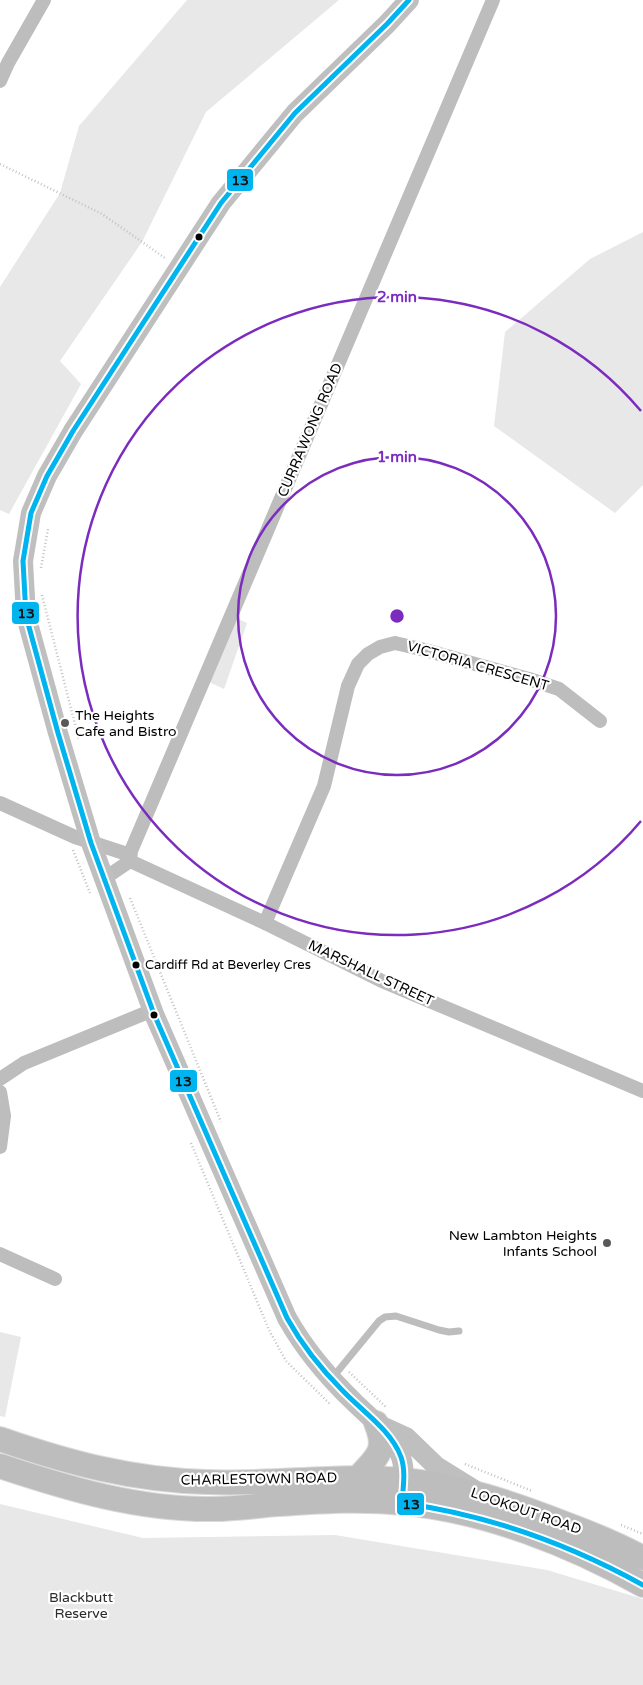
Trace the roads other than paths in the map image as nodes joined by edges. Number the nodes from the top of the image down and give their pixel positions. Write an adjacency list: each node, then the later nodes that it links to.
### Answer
1 (44, 0): 4 (street)
2 (408, 0): 7 (main road)
3 (493, 0): 8 (street, CURRAWONG ROAD)
4 (0, 81)
5 (600, 722): 10 (street, VICTORIA CRESCENT)
6 (0, 803): 7 (street, MARSHALL STREET)
7 (91, 843): 8 (street, MARSHALL STREET); 9 (main road)
8 (130, 861): 9 (street); 10 (street, MARSHALL STREET)
9 (105, 878): 11 (main road)
10 (265, 923): 13 (street, MARSHALL STREET)
11 (153, 1010): 12 (street); 19 (main road)
12 (0, 1079)
13 (643, 1091)
14 (0, 1092): 15 (street)
15 (0, 1147)
16 (0, 1254): 17 (street)
17 (55, 1279)
18 (459, 1331): 19 (lane)
19 (332, 1379): 20 (main road)
20 (376, 1423): 23 (highway); 24 (main road); 25 (main road)
21 (0, 1439): 23 (highway, CHARLESTOWN ROAD)
22 (0, 1466): 24 (highway, CHARLESTOWN ROAD)
23 (359, 1478): 24 (highway, CHARLESTOWN ROAD)
24 (403, 1491): 25 (highway, LOOKOUT ROAD); 27 (highway, LOOKOUT ROAD)
25 (485, 1495): 26 (highway, LOOKOUT ROAD)
26 (643, 1558)
27 (643, 1585)

